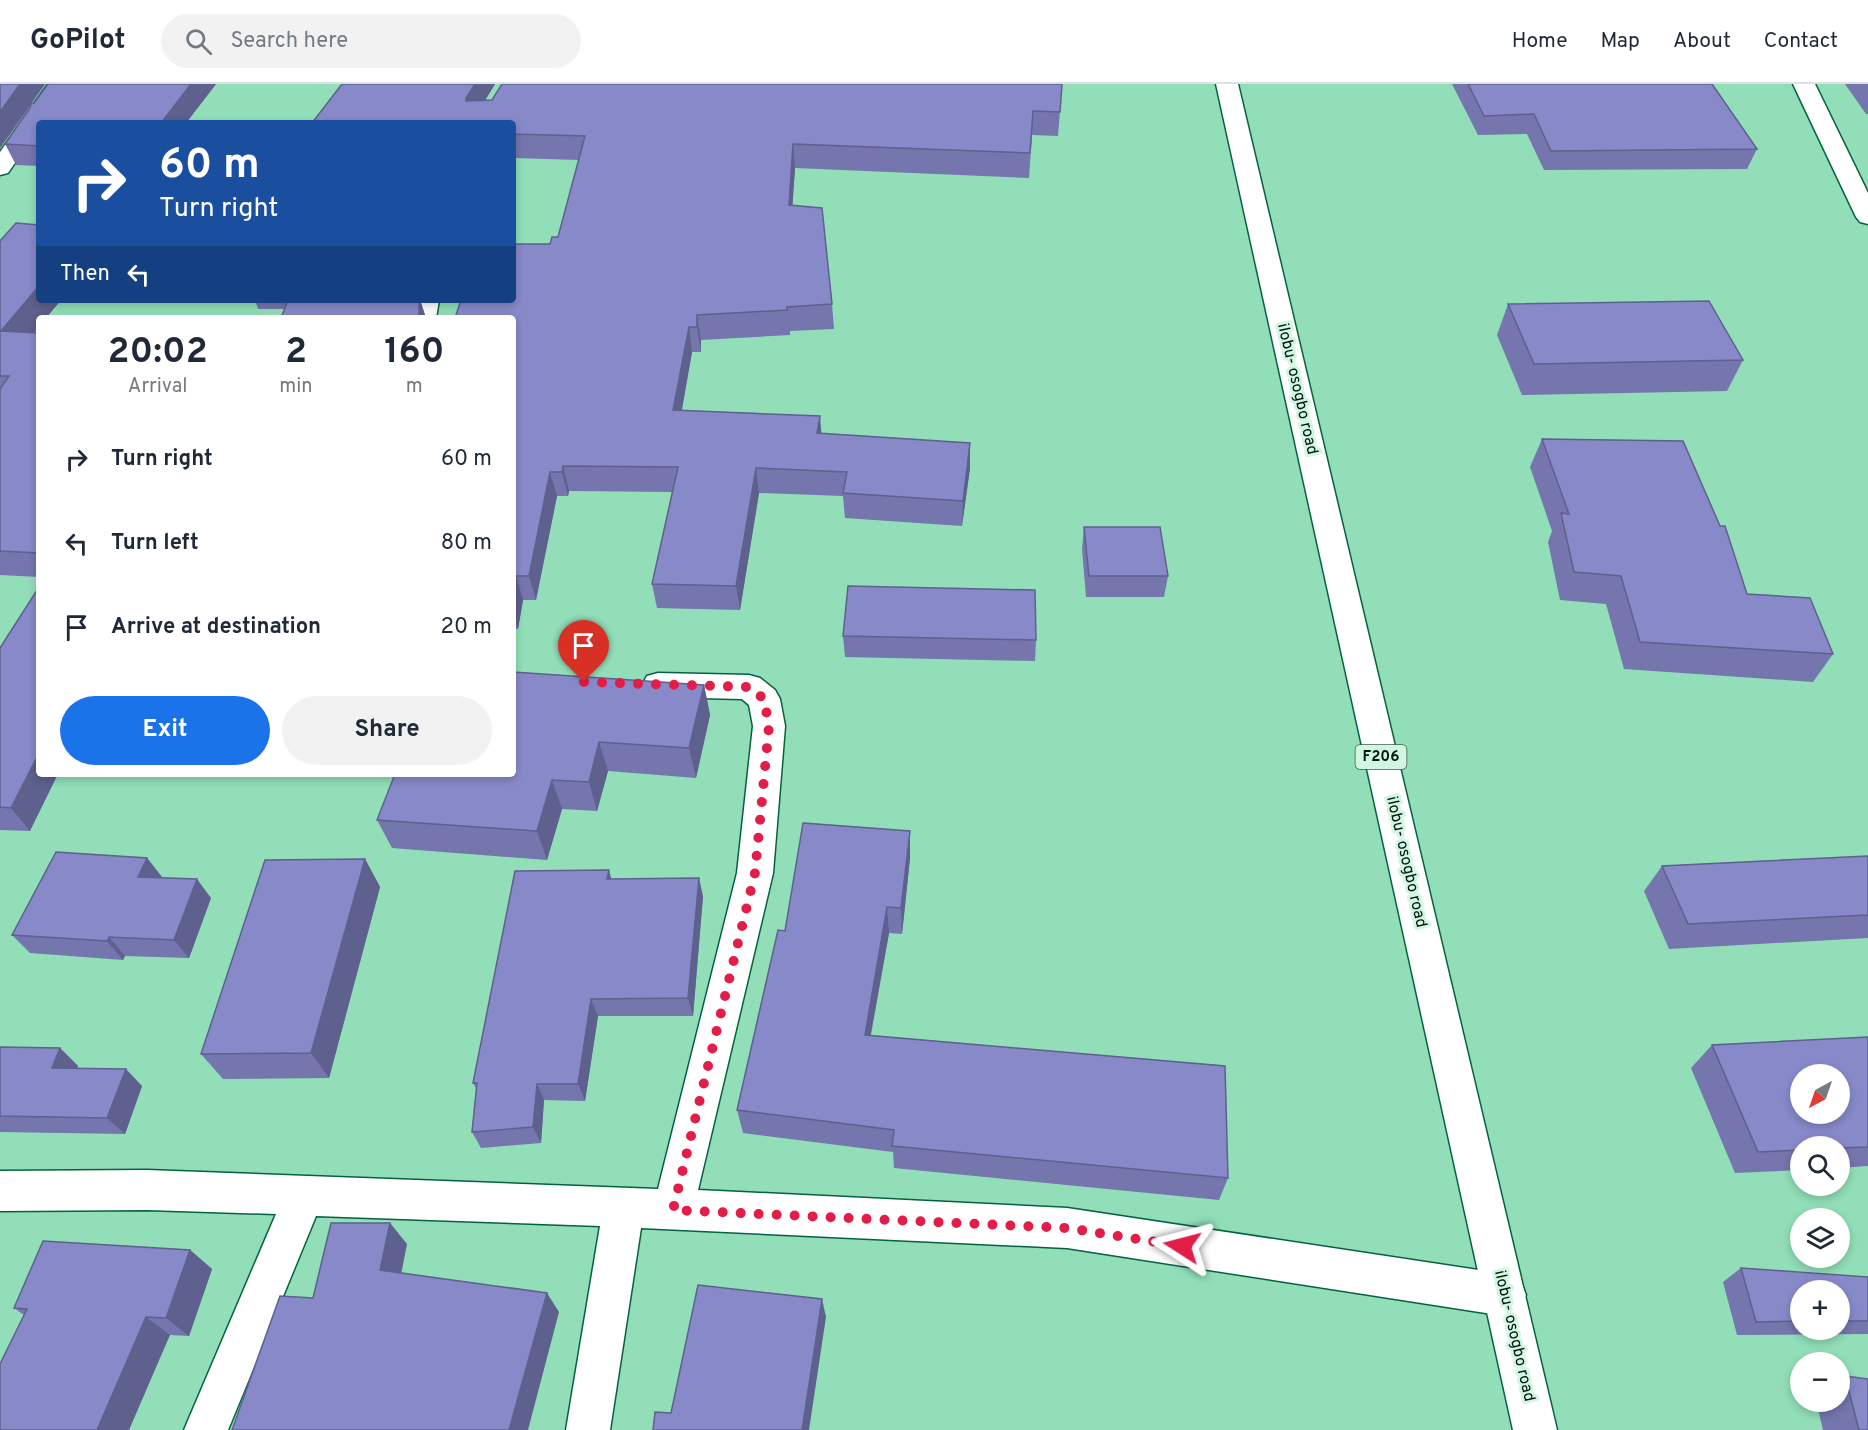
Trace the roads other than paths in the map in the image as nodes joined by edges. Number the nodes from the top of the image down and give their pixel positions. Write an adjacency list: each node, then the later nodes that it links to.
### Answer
1 (59, 84): 4 (street)
2 (1227, 84): 11 (street, ilobu- osogbo road / F206)
3 (1804, 84): 5 (street)
4 (0, 168)
5 (1868, 217)
6 (631, 684): 10 (street)
7 (0, 1191): 8 (street)
8 (304, 1196): 9 (street); 12 (street)
9 (624, 1207): 10 (street); 13 (street)
10 (673, 1210): 11 (street)
11 (1505, 1295): 14 (street, ilobu- osogbo road / F206)
12 (206, 1430)
13 (588, 1430)
14 (1535, 1430)

